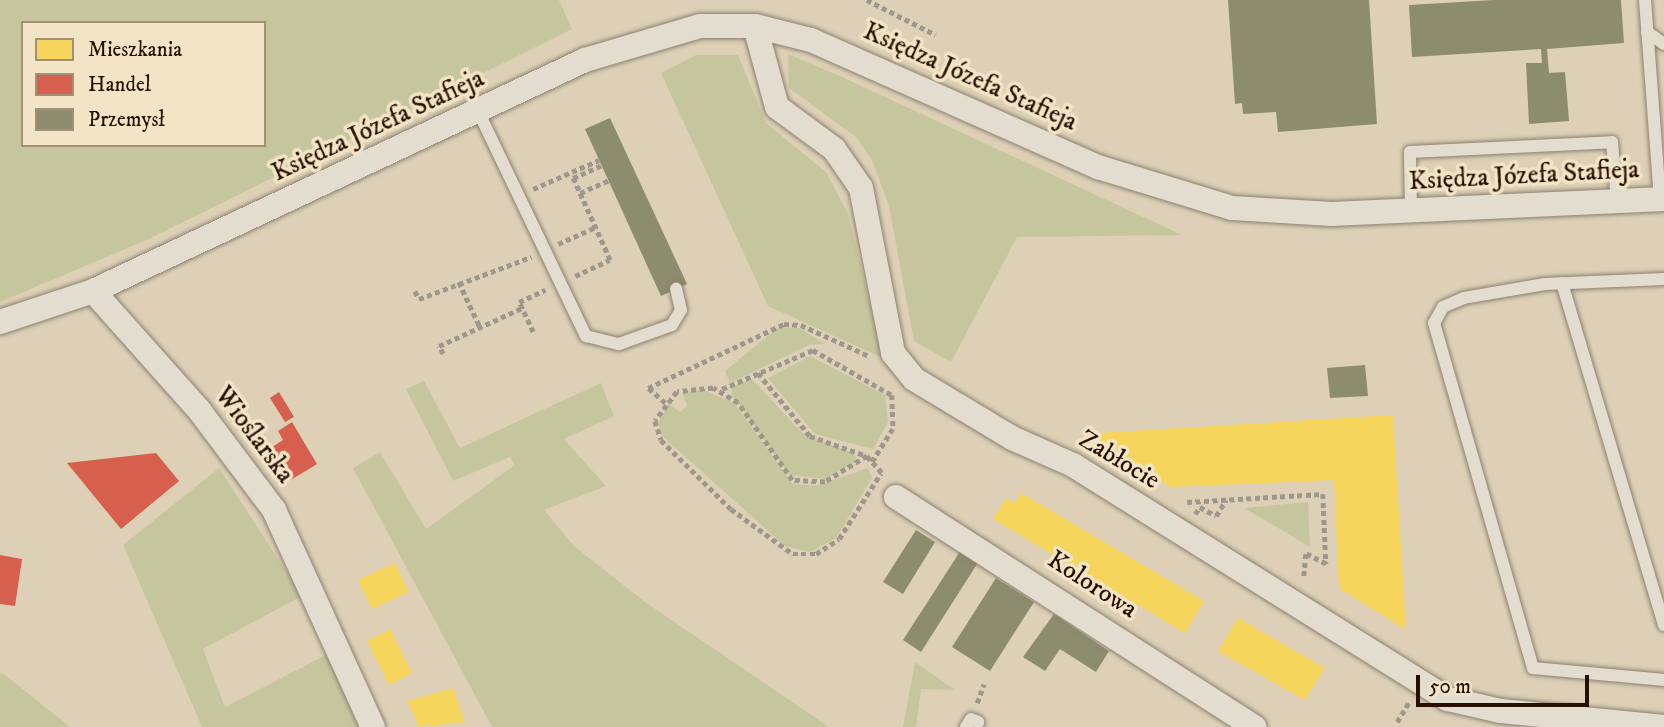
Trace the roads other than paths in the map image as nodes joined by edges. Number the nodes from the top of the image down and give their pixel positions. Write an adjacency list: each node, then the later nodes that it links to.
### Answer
1 (1645, 0): 3 (lane)
2 (755, 26): 5 (street, Księdza Józefa Stafieja); 8 (street, Księdza Józefa Stafieja); 19 (street, Zabłocie)
3 (1647, 32): 4 (lane); 6 (lane)
4 (1664, 44)
5 (478, 111): 11 (lane); 12 (street, Księdza Józefa Stafieja)
6 (1662, 200): 7 (street, Księdza Józefa Stafieja)
7 (1617, 202): 8 (street, Księdza Józefa Stafieja); 8 (lane)
8 (1411, 211)
9 (1664, 279): 10 (lane)
10 (1562, 284): 15 (lane); 16 (lane)
11 (676, 289)
12 (93, 291): 13 (street); 17 (street, Wioślarska)
13 (0, 322)
14 (896, 497): 18 (street, Kolorowa)
15 (1664, 625)
16 (1664, 680)
17 (373, 727)
18 (1254, 727)
19 (1664, 727)

